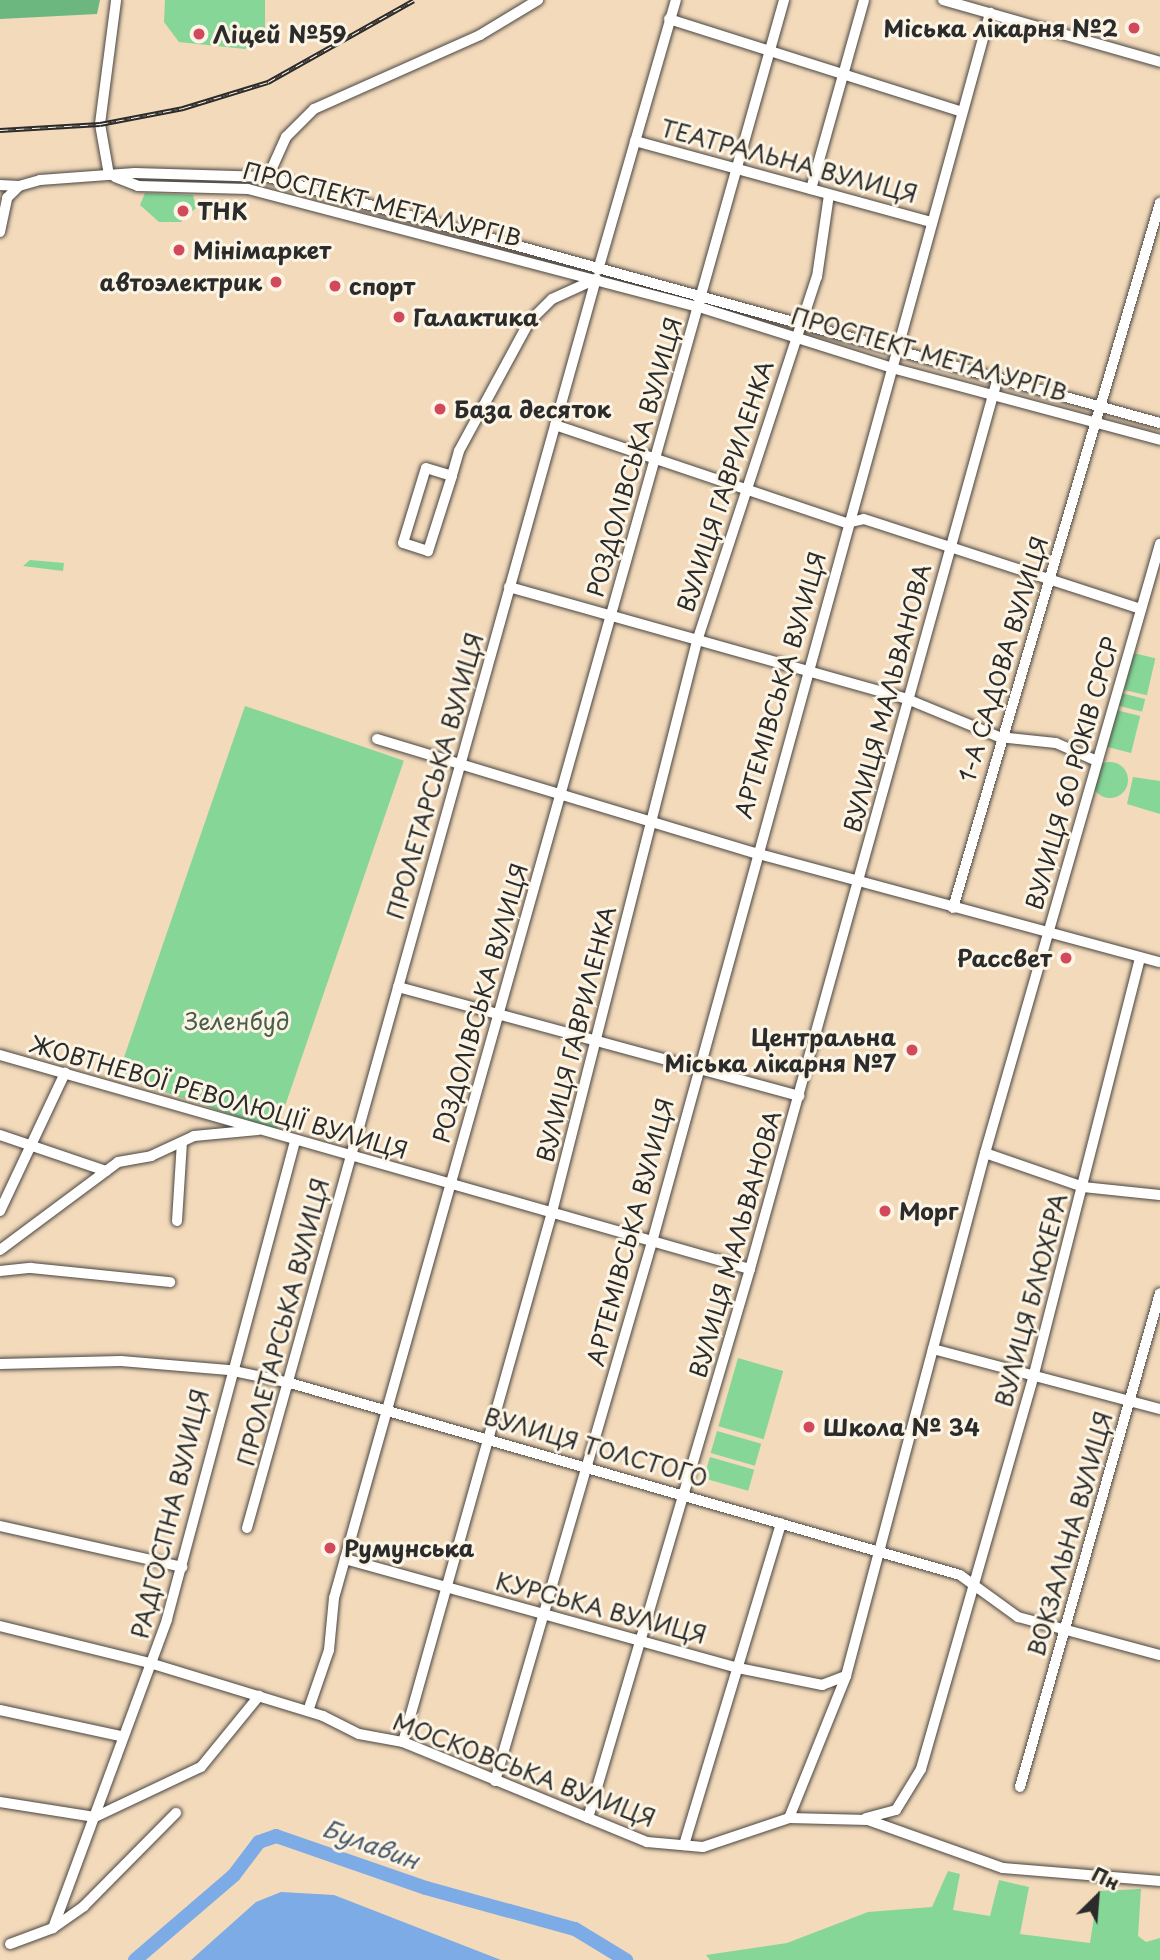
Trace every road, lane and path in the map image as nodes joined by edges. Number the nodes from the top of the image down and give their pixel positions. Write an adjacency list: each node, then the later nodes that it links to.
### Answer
1 (116, 0): 15 (street)
2 (538, 0): 16 (street)
3 (676, 0): 8 (street)
4 (785, 0): 9 (street)
5 (864, 0): 11 (street)
6 (943, 0): 7 (street)
7 (990, 13): 10 (street); 12 (street)
8 (670, 19): 9 (street); 13 (street)
9 (769, 53): 11 (street); 14 (street)
10 (1160, 62)
11 (842, 76): 12 (street); 19 (street)
12 (962, 112): 23 (street)
13 (635, 141): 14 (street, ТЕАТРАЛЬНА ВУЛИЦЯ); 26 (street)
14 (739, 168): 19 (street, ТЕАТРАЛЬНА ВУЛИЦЯ); 28 (street)
15 (109, 175): 16 (street, ПРОСПЕКТ МЕТАЛУРГІВ); 18 (street); 24 (street, ПРОСПЕКТ МЕТАЛУРГІВ)
16 (268, 177): 22 (street, ПРОСПЕКТ МЕТАЛУРГІВ)
17 (0, 185): 18 (street)
18 (19, 186): 25 (street)
19 (811, 189): 20 (street, ТЕАТРАЛЬНА ВУЛИЦЯ)
20 (830, 195): 23 (street, ТЕАТРАЛЬНА ВУЛИЦЯ); 30 (street)
21 (1160, 202): 36 (street)
22 (387, 208): 24 (street); 26 (street, ПРОСПЕКТ МЕТАЛУРГІВ)
23 (932, 222): 32 (street)
24 (384, 223): 27 (street, ПРОСПЕКТ МЕТАЛУРГІВ)
25 (0, 232)
26 (599, 265): 27 (street, ПРОЛЕТАРСЬКА ВУЛИЦЯ); 28 (street, ПРОСПЕКТ МЕТАЛУРГІВ)
27 (596, 279): 29 (street, ПРОСПЕКТ МЕТАЛУРГІВ); 39 (street, ПРОЛЕТАРСЬКА ВУЛИЦЯ); 42 (street)
28 (703, 292): 29 (street, РОЗДОЛІВСЬКА ВУЛИЦЯ); 30 (street, ПРОСПЕКТ МЕТАЛУРГІВ)
29 (699, 307): 31 (street, ПРОСПЕКТ МЕТАЛУРГІВ); 41 (street, РОЗДОЛІВСЬКА ВУЛИЦЯ)
30 (799, 322): 31 (street, ВУЛИЦЯ ГАВРИЛЕНКА); 32 (street, ПРОСПЕКТ МЕТАЛУРГІВ)
31 (794, 337): 33 (street, ПРОСПЕКТ МЕТАЛУРГІВ); 43 (street, ВУЛИЦЯ ГАВРИЛЕНКА)
32 (896, 352): 33 (street, АРТЕМІВСЬКА ВУЛИЦЯ); 34 (street, ПРОСПЕКТ МЕТАЛУРГІВ)
33 (892, 368): 35 (street, ПРОСПЕКТ МЕТАЛУРГІВ); 44 (street, АРТЕМІВСЬКА ВУЛИЦЯ)
34 (997, 381): 35 (street, ВУЛИЦЯ МАЛЬВАНОВА); 36 (street, ПРОСПЕКТ МЕТАЛУРГІВ)
35 (993, 396): 37 (street, ПРОСПЕКТ МЕТАЛУРГІВ); 46 (street, ВУЛИЦЯ МАЛЬВАНОВА)
36 (1096, 407): 37 (street, 1-А САДОВА ВУЛИЦЯ); 38 (street, ПРОСПЕКТ МЕТАЛУРГІВ)
37 (1093, 422): 40 (street, ПРОСПЕКТ МЕТАЛУРГІВ); 47 (street, 1-А САДОВА ВУЛИЦЯ)
38 (1160, 423)
39 (555, 425): 41 (street); 48 (street, ПРОЛЕТАРСЬКА ВУЛИЦЯ)
40 (1160, 440)
41 (655, 459): 43 (street); 50 (street, РОЗДОЛІВСЬКА ВУЛИЦЯ)
42 (452, 476): 42 (street)
43 (750, 490): 44 (street); 51 (street, ВУЛИЦЯ ГАВРИЛЕНКА)
44 (847, 523): 46 (street); 52 (street, АРТЕМІВСЬКА ВУЛИЦЯ)
45 (1160, 544): 49 (street, ВУЛИЦЯ 60 РОКІВ СРСР)
46 (950, 547): 47 (street); 53 (street, ВУЛИЦЯ МАЛЬВАНОВА)
47 (1051, 580): 49 (street); 54 (street, 1-А САДОВА ВУЛИЦЯ)
48 (509, 587): 50 (street); 57 (street, ПРОЛЕТАРСЬКА ВУЛИЦЯ)
49 (1141, 609): 56 (street, ВУЛИЦЯ 60 РОКІВ СРСР)
50 (611, 617): 51 (street); 58 (street, РОЗДОЛІВСЬКА ВУЛИЦЯ)
51 (697, 641): 52 (street); 59 (street, ВУЛИЦЯ ГАВРИЛЕНКА)
52 (806, 673): 53 (street); 60 (street, АРТЕМІВСЬКА ВУЛИЦЯ)
53 (907, 699): 54 (street); 61 (street, ВУЛИЦЯ МАЛЬВАНОВА)
54 (999, 737): 56 (street); 62 (street, 1-А САДОВА ВУЛИЦЯ)
55 (377, 739): 57 (street)
56 (1097, 761): 63 (street, ВУЛИЦЯ 60 РОКІВ СРСР)
57 (460, 765): 58 (street); 66 (street, ПРОЛЕТАРСЬКА ВУЛИЦЯ)
58 (561, 795): 59 (street); 67 (street, РОЗДОЛІВСЬКА ВУЛИЦЯ)
59 (652, 822): 60 (street); 68 (street, ВУЛИЦЯ ГАВРИЛЕНКА)
60 (755, 853): 61 (street); 70 (street, АРТЕМІВСЬКА ВУЛИЦЯ)
61 (859, 880): 62 (street); 72 (street, ВУЛИЦЯ МАЛЬВАНОВА)
62 (953, 908): 63 (street)
63 (1048, 933): 64 (street); 78 (street, ВУЛИЦЯ 60 РОКІВ СРСР)
64 (1140, 957): 65 (street); 82 (street, ВУЛИЦЯ БЛЮХЕРА)
65 (1160, 962)
66 (398, 987): 67 (street); 79 (street, ПРОЛЕТАРСЬКА ВУЛИЦЯ)
67 (499, 1015): 68 (street); 81 (street, РОЗДОЛІВСЬКА ВУЛИЦЯ)
68 (597, 1042): 70 (street); 85 (street, ВУЛИЦЯ ГАВРИЛЕНКА)
69 (0, 1055): 71 (street, ЖОВТНЕВОЇ РЕВОЛЮЦІЇ ВУЛИЦЯ)
70 (695, 1068): 72 (street); 87 (street, АРТЕМІВСЬКА ВУЛИЦЯ)
71 (65, 1073): 73 (street, ЖОВТНЕВОЇ РЕВОЛЮЦІЇ ВУЛИЦЯ); 77 (street)
72 (799, 1096): 89 (street, ВУЛИЦЯ МАЛЬВАНОВА)
73 (258, 1130): 75 (street, ЖОВТНЕВОЇ РЕВОЛЮЦІЇ ВУЛИЦЯ); 76 (street)
74 (0, 1135): 77 (street)
75 (295, 1141): 79 (street, ЖОВТНЕВОЇ РЕВОЛЮЦІЇ ВУЛИЦЯ); 95 (street, РАДГОСПНА ВУЛИЦЯ)
76 (182, 1142): 80 (street); 86 (street)
77 (32, 1145): 80 (street); 84 (street)
78 (985, 1153): 82 (street); 93 (street, ВУЛИЦЯ 60 РОКІВ СРСР)
79 (350, 1158): 81 (street, ЖОВТНЕВОЇ РЕВОЛЮЦІЇ ВУЛИЦЯ); 97 (street, ПРОЛЕТАРСЬКА ВУЛИЦЯ)
80 (106, 1171): 88 (street)
81 (450, 1187): 85 (street, ЖОВТНЕВОЇ РЕВОЛЮЦІЇ ВУЛИЦЯ); 100 (street, РОЗДОЛІВСЬКА ВУЛИЦЯ)
82 (1083, 1187): 83 (street); 96 (street, ВУЛИЦЯ БЛЮХЕРА)
83 (1160, 1195)
84 (0, 1211)
85 (551, 1216): 87 (street, ЖОВТНЕВОЇ РЕВОЛЮЦІЇ ВУЛИЦЯ); 101 (street, ВУЛИЦЯ ГАВРИЛЕНКА)
86 (177, 1221)
87 (652, 1242): 89 (street, ЖОВТНЕВОЇ РЕВОЛЮЦІЇ ВУЛИЦЯ); 102 (street, АРТЕМІВСЬКА ВУЛИЦЯ)
88 (0, 1250)
89 (750, 1269): 103 (street, ВУЛИЦЯ МАЛЬВАНОВА)
90 (0, 1271): 91 (street)
91 (170, 1282)
92 (1160, 1293): 98 (street, ВОКЗАЛЬНА ВУЛИЦЯ)
93 (933, 1349): 96 (street); 107 (street, ВУЛИЦЯ 60 РОКІВ СРСР)
94 (0, 1364): 95 (street, ВУЛИЦЯ ТОЛСТОГО)
95 (229, 1370): 97 (street, ВУЛИЦЯ ТОЛСТОГО); 109 (street, РАДГОСПНА ВУЛИЦЯ)
96 (1034, 1374): 98 (street); 110 (street, ВУЛИЦЯ БЛЮХЕРА)
97 (290, 1383): 100 (street, ВУЛИЦЯ ТОЛСТОГО); 106 (street, ПРОЛЕТАРСЬКА ВУЛИЦЯ)
98 (1131, 1399): 99 (street); 114 (street, ВОКЗАЛЬНА ВУЛИЦЯ)
99 (1160, 1409)
100 (391, 1410): 101 (street, ВУЛИЦЯ ТОЛСТОГО); 108 (street, РОЗДОЛІВСЬКА ВУЛИЦЯ)
101 (488, 1437): 102 (street, ВУЛИЦЯ ТОЛСТОГО); 111 (street, ВУЛИЦЯ ГАВРИЛЕНКА)
102 (586, 1467): 103 (street, ВУЛИЦЯ ТОЛСТОГО); 112 (street, АРТЕМІВСЬКА ВУЛИЦЯ)
103 (684, 1494): 104 (street, ВУЛИЦЯ ТОЛСТОГО); 115 (street, ВУЛИЦЯ МАЛЬВАНОВА)
104 (781, 1522): 107 (street, ВУЛИЦЯ ТОЛСТОГО); 118 (street)
105 (0, 1527): 109 (street)
106 (247, 1528)
107 (876, 1551): 110 (street, ВУЛИЦЯ ТОЛСТОГО); 119 (street, ВУЛИЦЯ 60 РОКІВ СРСР)
108 (345, 1559): 111 (street, КУРСЬКА ВУЛИЦЯ); 122 (street, РОЗДОЛІВСЬКА ВУЛИЦЯ)
109 (181, 1567): 117 (street, РАДГОСПНА ВУЛИЦЯ)
110 (972, 1583): 114 (street, ВУЛИЦЯ ТОЛСТОГО); 132 (street, ВУЛИЦЯ БЛЮХЕРА)
111 (446, 1587): 112 (street, КУРСЬКА ВУЛИЦЯ); 124 (street, ВУЛИЦЯ ГАВРИЛЕНКА)
112 (542, 1614): 115 (street, КУРСЬКА ВУЛИЦЯ); 125 (street, АРТЕМІВСЬКА ВУЛИЦЯ)
113 (0, 1626): 117 (street, МОСКОВСЬКА ВУЛИЦЯ)
114 (1063, 1629): 116 (street, ВУЛИЦЯ ТОЛСТОГО); 126 (street, ВОКЗАЛЬНА ВУЛИЦЯ)
115 (638, 1640): 118 (street, КУРСЬКА ВУЛИЦЯ); 130 (street, ВУЛИЦЯ МАЛЬВАНОВА)
116 (1160, 1655)
117 (153, 1664): 120 (street, МОСКОВСЬКА ВУЛИЦЯ); 123 (street, РАДГОСПНА ВУЛИЦЯ)
118 (738, 1668): 119 (street, КУРСЬКА ВУЛИЦЯ); 133 (street)
119 (846, 1676): 131 (street, ВУЛИЦЯ 60 РОКІВ СРСР)
120 (259, 1696): 122 (street, МОСКОВСЬКА ВУЛИЦЯ); 129 (street)
121 (0, 1710): 123 (street)
122 (308, 1711): 124 (street, МОСКОВСЬКА ВУЛИЦЯ)
123 (120, 1736): 129 (street, РАДГОСПНА ВУЛИЦЯ)
124 (403, 1742): 125 (street, МОСКОВСЬКА ВУЛИЦЯ)
125 (495, 1782): 130 (street, МОСКОВСЬКА ВУЛИЦЯ)
126 (1020, 1787)
127 (0, 1802): 129 (street)
128 (176, 1813): 135 (street)
129 (95, 1817): 135 (street, РАДГОСПНА ВУЛИЦЯ)
130 (588, 1818): 133 (street, МОСКОВСЬКА ВУЛИЦЯ)
131 (789, 1818): 132 (street, МОСКОВСЬКА ВУЛИЦЯ); 133 (street, МОСКОВСЬКА ВУЛИЦЯ)
132 (858, 1820): 134 (street, МОСКОВСЬКА ВУЛИЦЯ)
133 (684, 1845)
134 (1160, 1881)
135 (53, 1928): 136 (street)
136 (10, 1944)

